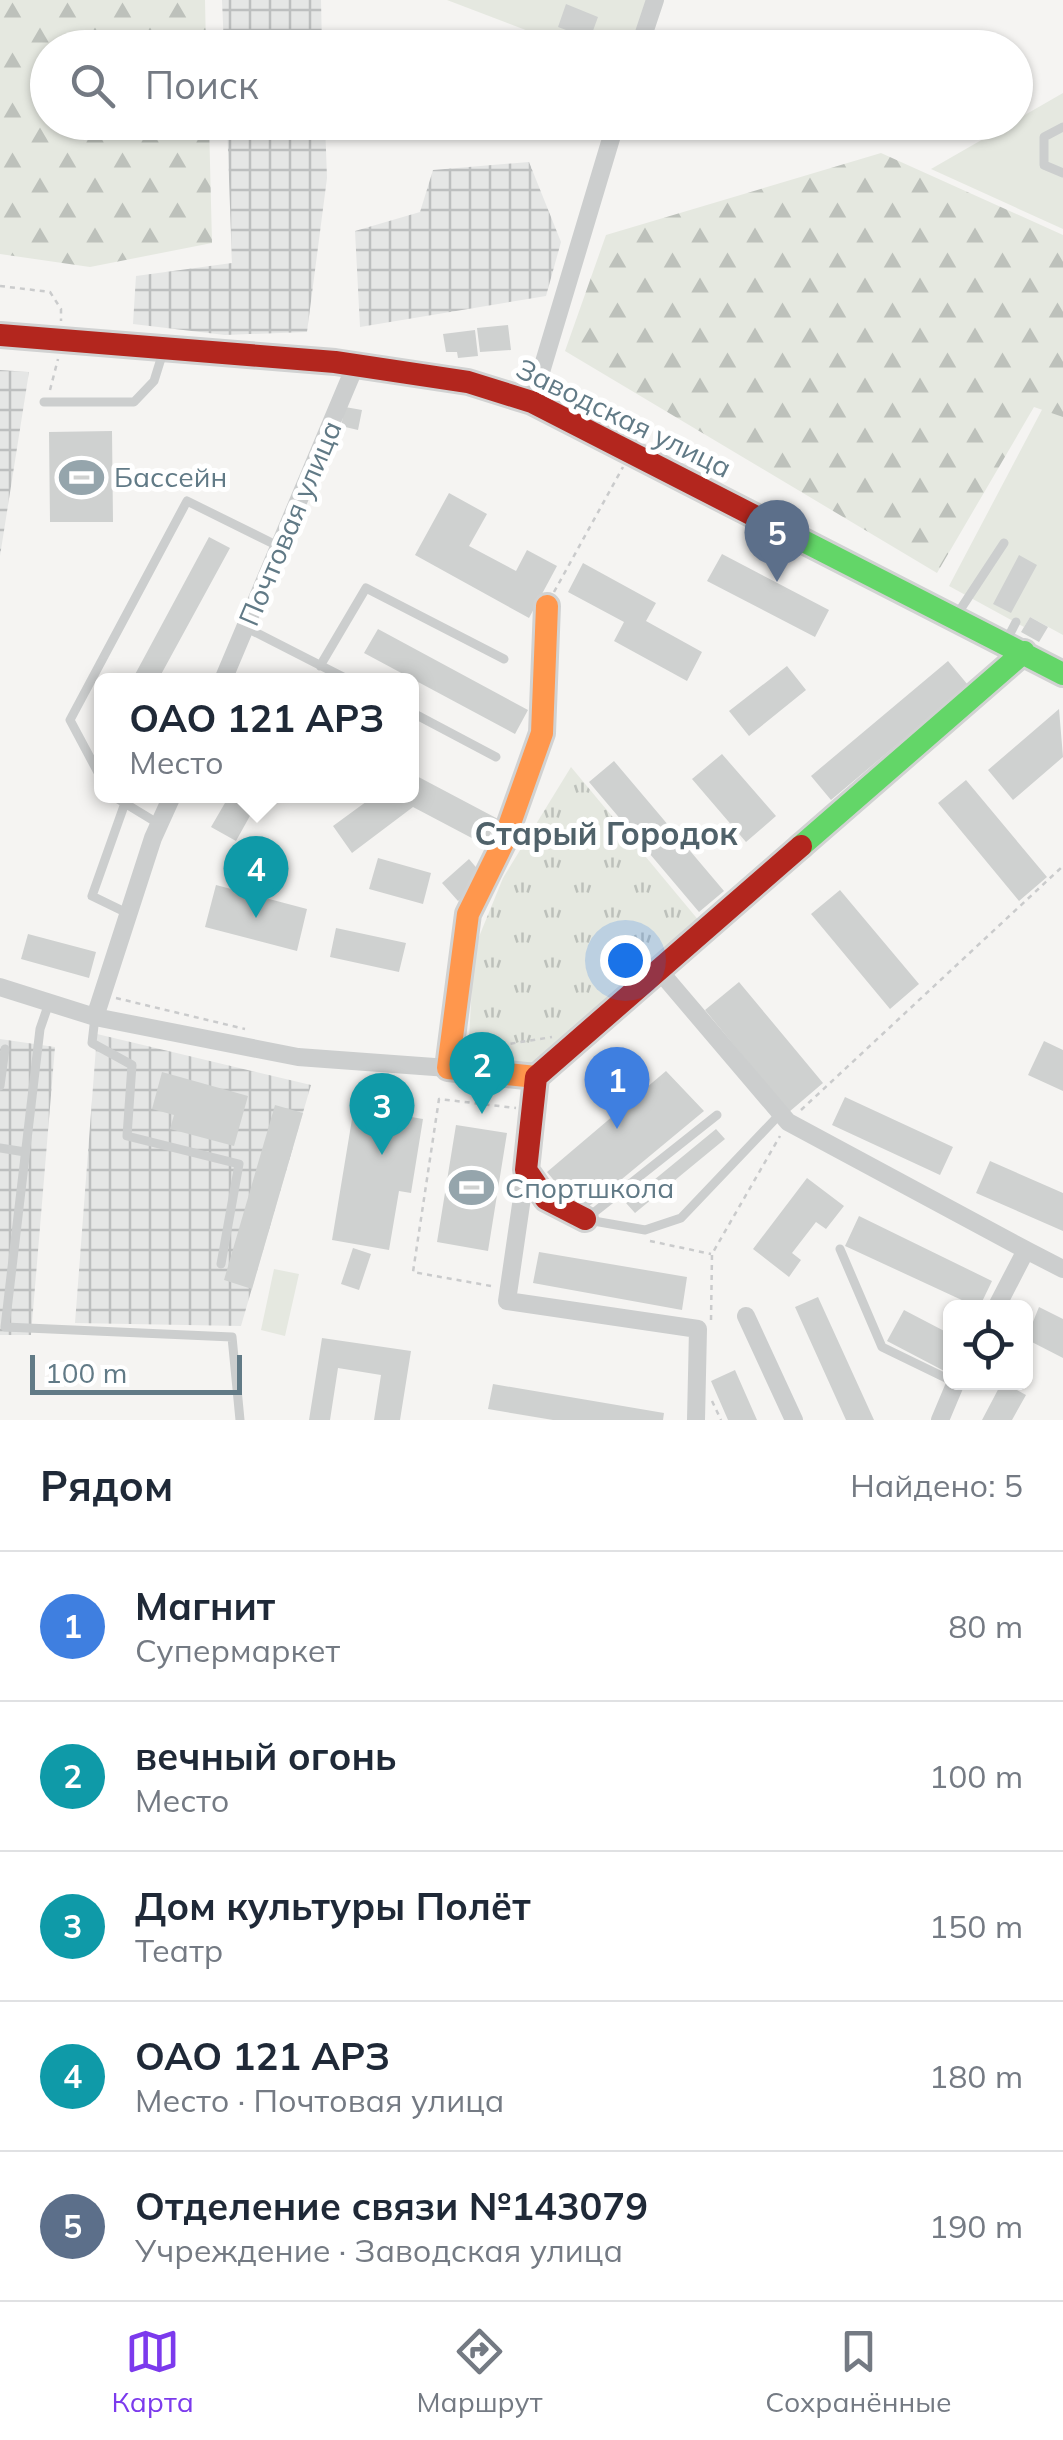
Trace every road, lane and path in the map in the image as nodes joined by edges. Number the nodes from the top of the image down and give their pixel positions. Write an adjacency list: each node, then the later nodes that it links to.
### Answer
1 (654, 0): 2 (street)
2 (645, 30)
3 (1063, 127): 5 (lane)
4 (611, 140): 10 (street)
5 (1063, 173)
6 (0, 335): 7 (street, Заводская улица)
7 (164, 347): 8 (street, Заводская улица); 9 (lane)
8 (356, 364): 10 (street, Заводская улица); 13 (street, Почтовая улица)
9 (44, 402)
10 (532, 402): 11 (street, Заводская улица)
11 (630, 452): 14 (path); 15 (street, Заводская улица)
12 (1004, 543): 15 (lane)
13 (280, 548): 16 (street, Почтовая улица); 20 (lane)
14 (546, 606): 41 (street)
15 (956, 618): 17 (street, Заводская улица)
16 (247, 628): 19 (lane); 21 (street, Почтовая улица)
17 (1015, 639): 23 (street, Заводская улица); 33 (street)
18 (504, 659): 19 (lane)
19 (320, 666): 22 (lane)
20 (95, 673)
21 (226, 673)
22 (334, 673)
23 (1063, 674)
24 (94, 676): 27 (lane)
25 (419, 716): 26 (lane)
26 (496, 756)
27 (94, 765)
28 (125, 803): 30 (lane); 32 (lane)
29 (169, 803): 30 (street)
30 (159, 824): 32 (street)
31 (1063, 866): 46 (path)
32 (128, 913): 35 (street)
33 (657, 968): 42 (street); 46 (street)
34 (0, 986): 36 (street)
35 (102, 994): 37 (street); 38 (path)
36 (49, 1004): 37 (street); 48 (lane)
37 (94, 1017): 41 (street); 55 (lane)
38 (247, 1030)
39 (558, 1036): 41 (path)
40 (5, 1048): 43 (lane)
41 (449, 1060): 42 (street)
42 (536, 1077): 44 (street)
43 (0, 1086)
44 (532, 1110): 49 (street); 57 (path)
45 (717, 1115): 50 (lane)
46 (784, 1118): 50 (lane); 54 (street); 60 (path)
47 (0, 1148): 48 (lane)
48 (26, 1152): 52 (lane)
49 (526, 1170): 50 (street); 57 (street)
50 (585, 1220)
51 (0, 1233): 52 (lane)
52 (16, 1234): 64 (lane)
53 (840, 1249): 61 (lane)
54 (1026, 1250): 56 (street); 58 (street)
55 (221, 1264)
56 (1063, 1268)
57 (509, 1289): 65 (street)
58 (1000, 1300)
59 (746, 1316): 67 (street)
60 (711, 1333)
61 (943, 1376)
62 (707, 1389): 66 (path)
63 (951, 1390): 68 (street)
64 (240, 1420)
65 (696, 1420)
66 (721, 1420)
67 (794, 1420)
68 (940, 1420)

